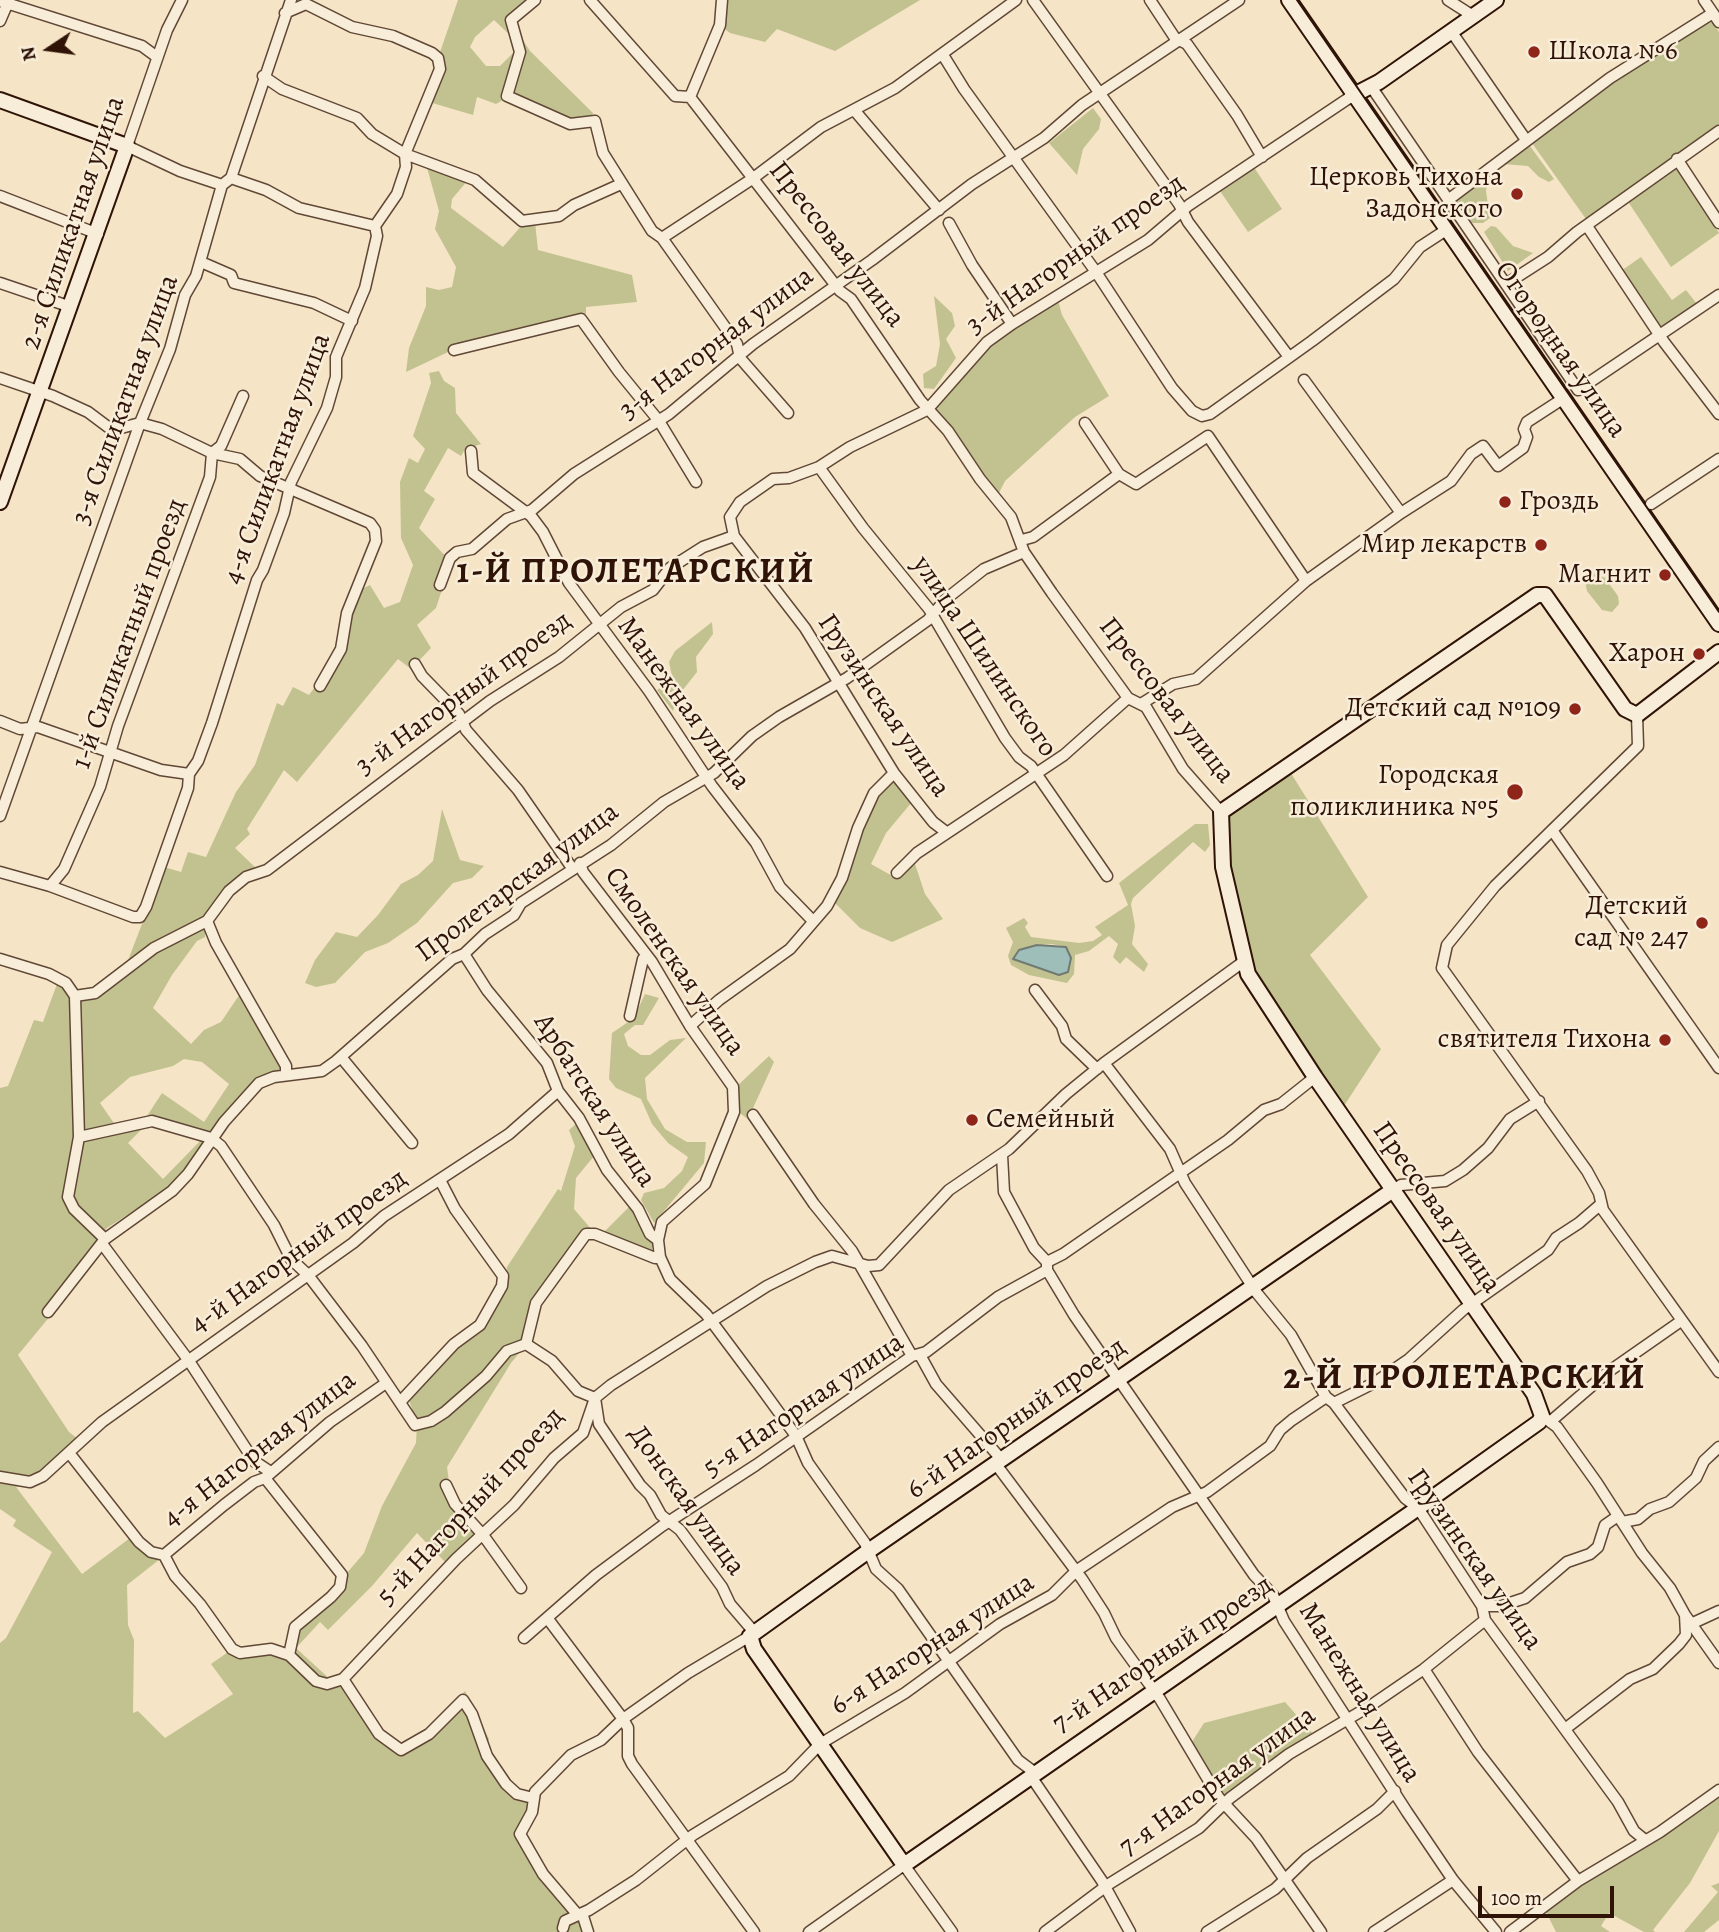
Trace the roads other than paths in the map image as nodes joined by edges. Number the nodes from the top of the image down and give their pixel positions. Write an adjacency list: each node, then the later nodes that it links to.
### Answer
1 (182, 0): 23 (street, 2-я Силикатная улица)
2 (290, 0): 16 (street, 3-я Силикатная улица)
3 (535, 0): 40 (street)
4 (590, 0): 28 (street, Прессовая улица)
5 (722, 0): 28 (street)
6 (1016, 0): 22 (street)
7 (1033, 0): 26 (street)
8 (1150, 0): 21 (street)
9 (1239, 0): 21 (street, 3-я Нагорная улица)
10 (1289, 0): 27 (street, Огородная улица)
11 (1448, 0): 17 (street)
12 (1496, 0): 17 (street, 3-й Нагорный проезд)
13 (1704, 0): 18 (street)
14 (5, 1): 19 (street); 23 (street)
15 (305, 2): 16 (street); 34 (street, 4-я Силикатная улица)
16 (285, 13): 24 (street, 3-я Силикатная улица)
17 (1473, 16): 20 (street, 3-й Нагорный проезд)
18 (1716, 17): 32 (street)
19 (0, 21)
20 (1451, 31): 25 (street, 3-й Нагорный проезд); 32 (street)
21 (1181, 40): 26 (street, 3-я Нагорная улица); 36 (street)
22 (943, 55): 30 (street); 35 (street)
23 (157, 57): 33 (street, 2-я Силикатная улица)
24 (263, 76): 34 (street); 39 (street, 3-я Силикатная улица)
25 (1370, 85): 27 (street, 3-й Нагорный проезд); 42 (street)
26 (1100, 95): 35 (street, 3-я Нагорная улица); 44 (street)
27 (1352, 96): 36 (street, 3-й Нагорный проезд); 49 (street, Огородная улица)
28 (690, 97): 38 (street, Прессовая улица)
29 (0, 100): 33 (street)
30 (855, 111): 38 (street); 43 (street)
31 (1719, 131): 37 (street)
32 (1526, 140): 42 (street)
33 (127, 146): 39 (street); 50 (street, 2-я Силикатная улица)
34 (405, 154): 40 (street); 47 (street, 4-я Силикатная улица)
35 (1015, 156): 43 (street, 3-я Нагорная улица); 53 (street)
36 (1262, 157): 44 (street, 3-й Нагорный проезд)
37 (1677, 159): 46 (street); 48 (street)
38 (752, 179): 51 (street); 55 (street, Прессовая улица)
39 (226, 182): 47 (street); 52 (street, 3-я Силикатная улица)
40 (621, 184): 51 (street)
41 (0, 196): 50 (street)
42 (1448, 200): 56 (street)
43 (939, 210): 55 (street, 3-я Нагорная улица)
44 (1182, 212): 53 (street, 3-й Нагорный проезд); 63 (street)
45 (949, 223): 60 (street)
46 (1719, 223)
47 (376, 226): 59 (street, 4-я Силикатная улица)
48 (1587, 226): 56 (street); 61 (street)
49 (1446, 230): 63 (street); 69 (street, Огородная улица)
50 (98, 234): 58 (street, 2-я Силикатная улица)
51 (662, 238): 64 (street)
52 (201, 262): 59 (street); 74 (street, 3-я Силикатная улица)
53 (1096, 272): 60 (street, 3-й Нагорный проезд); 63 (street)
54 (0, 283): 58 (street)
55 (835, 284): 64 (street, 3-я Нагорная улица); 70 (street, Прессовая улица)
56 (1506, 284): 61 (street)
57 (1719, 295): 61 (street)
58 (71, 307): 67 (street, 2-я Силикатная улица)
59 (352, 321): 84 (street, 4-я Силикатная улица)
60 (1012, 324): 70 (street, 3-й Нагорный проезд)
61 (1660, 334): 72 (street)
62 (454, 350): 73 (street)
63 (1289, 357)
64 (740, 358): 71 (street); 73 (street, 3-я Нагорная улица)
65 (0, 378): 67 (street)
66 (1304, 380): 88 (street)
67 (41, 390): 76 (street); 85 (street, 2-я Силикатная улица)
68 (243, 396): 79 (street, 1-й Силикатный проезд)
69 (1564, 398): 88 (street); 95 (street, Огородная улица)
70 (927, 410): 81 (street, 3-й Нагорный проезд); 90 (street, Прессовая улица)
71 (788, 413)
72 (1719, 414)
73 (659, 421): 83 (street); 87 (street, 3-я Нагорная улица)
74 (139, 423): 76 (street); 77 (street, 3-я Силикатная улица); 79 (street)
75 (1085, 423): 82 (street)
76 (121, 428): 77 (street)
77 (132, 447): 106 (street, 3-я Силикатная улица)
78 (471, 451): 87 (street, Манежная улица)
79 (212, 453): 84 (street); 107 (street, 1-й Силикатный проезд)
80 (1719, 458): 86 (street)
81 (819, 467): 89 (street, 3-й Нагорный проезд); 94 (street, улица Шилинского)
82 (1119, 474): 90 (street); 92 (street)
83 (696, 482)
84 (289, 488): 100 (street); 109 (street, 4-я Силикатная улица)
85 (0, 502)
86 (1651, 504)
87 (526, 513): 93 (street, 3-я Нагорная улица); 96 (street, Манежная улица)
88 (1401, 513): 92 (street)
89 (734, 536): 96 (street, 3-й Нагорный проезд); 99 (street, Грузинская улица)
90 (1022, 540): 91 (street, Прессовая улица)
91 (1024, 552): 94 (street, Пролетарская улица); 101 (street, Прессовая улица)
92 (1306, 581): 102 (street)
93 (440, 585)
94 (933, 616): 99 (street, Пролетарская улица); 108 (street, улица Шилинского)
95 (1719, 624)
96 (598, 625): 105 (street, 3-й Нагорный проезд); 111 (street, Манежная улица)
97 (1719, 652): 103 (street)
98 (415, 664): 105 (street, Смоленская улица)
99 (839, 682): 110 (street, Грузинская улица); 111 (street, Пролетарская улица)
100 (320, 686)
101 (1128, 698): 102 (street, Прессовая улица); 108 (street)
102 (1141, 704): 112 (street, Прессовая улица)
103 (1637, 715): 112 (street); 114 (street)
104 (0, 721): 106 (street)
105 (462, 723): 116 (street, Смоленская улица); 121 (street, 3-й Нагорный проезд)
106 (29, 729): 107 (street); 113 (street, 3-я Силикатная улица)
107 (110, 750): 109 (street); 120 (street, 1-й Силикатный проезд)
108 (1035, 772): 115 (street); 119 (street, улица Шилинского)
109 (189, 774): 120 (street, 4-я Силикатная улица)
110 (894, 774): 115 (street, Грузинская улица); 122 (street)
111 (707, 777): 116 (street, Пролетарская улица); 122 (street, Манежная улица)
112 (1221, 812): 126 (street, Прессовая улица)
113 (0, 816)
114 (1552, 830): 133 (street); 137 (street)
115 (946, 832): 118 (street)
116 (576, 865): 123 (street, Пролетарская улица); 124 (street, Смоленская улица)
117 (0, 872): 120 (street)
118 (897, 873)
119 (1107, 876)
120 (50, 886)
121 (207, 921): 128 (street); 134 (street)
122 (813, 921): 130 (street)
123 (464, 954): 131 (street, Пролетарская улица); 136 (street, Арбатская улица)
124 (647, 956): 129 (street); 130 (street, Смоленская улица)
125 (0, 959): 128 (street)
126 (1243, 961): 132 (street, 5-й Нагорный проезд); 135 (street, Прессовая улица)
127 (1035, 990): 132 (street, Грузинская улица)
128 (75, 996): 139 (street)
129 (630, 1016)
130 (690, 1026): 147 (street, Смоленская улица)
131 (341, 1056): 134 (street, Пролетарская улица); 141 (street)
132 (1100, 1066): 142 (street, 5-й Нагорный проезд); 143 (street, Грузинская улица)
133 (1719, 1068)
134 (286, 1075): 140 (street, Пролетарская улица)
135 (1315, 1077): 143 (street, 5-я Нагорная улица); 145 (street, Прессовая улица)
136 (558, 1091): 144 (street, 4-й Нагорный проезд); 147 (street, Арбатская улица)
137 (1539, 1101): 145 (street, 6-й Нагорный проезд); 146 (street)
138 (753, 1115): 150 (street)
139 (79, 1137): 140 (street); 148 (street)
140 (214, 1140): 148 (street, Пролетарская улица); 152 (street)
141 (412, 1143)
142 (1002, 1155): 150 (street, 5-й Нагорный проезд); 151 (street, Манежная улица)
143 (1180, 1171): 151 (street, 5-я Нагорная улица); 153 (street, Грузинская улица)
144 (440, 1180): 152 (street, 4-й Нагорный проезд); 166 (street, 4-я Нагорная улица)
145 (1393, 1190): 153 (street, 6-й Нагорный проезд); 154 (street, Прессовая улица)
146 (1601, 1204): 154 (street, 6-я Нагорная улица); 157 (street)
147 (658, 1240): 149 (street)
148 (104, 1242): 155 (street, Пролетарская улица); 160 (street)
149 (660, 1257): 156 (street); 158 (street)
150 (856, 1260): 156 (street, 5-й Нагорный проезд); 159 (street)
151 (1047, 1266): 159 (street, 5-я Нагорная улица); 162 (street, Манежная улица)
152 (308, 1275): 160 (street, 4-й Нагорный проезд); 163 (street)
153 (1253, 1286): 162 (street, 6-й Нагорный проезд); 165 (street, Грузинская улица)
154 (1473, 1303): 165 (street, 6-я Нагорная улица); 167 (street, Прессовая улица)
155 (48, 1312)
156 (711, 1321): 164 (street, 5-й Нагорный проезд); 168 (street)
157 (1681, 1321): 161 (street); 167 (street, 7-й Нагорный проезд)
158 (526, 1343): 164 (street); 166 (street)
159 (916, 1356): 168 (street, 5-я Нагорная улица); 171 (street)
160 (189, 1360): 170 (street, 4-й Нагорный проезд); 172 (street)
161 (1719, 1373)
162 (1118, 1379): 171 (street, 6-й Нагорный проезд); 175 (street, Манежная улица)
163 (386, 1384): 166 (street); 172 (street, 4-я Нагорная улица)
164 (595, 1398): 178 (street, Донская улица); 179 (street, 5-й Нагорный проезд)
165 (1330, 1400): 175 (street, 6-я Нагорная улица); 176 (street, Грузинская улица)
166 (401, 1401)
167 (1547, 1418): 176 (street, 7-й Нагорный проезд); 177 (street, Прессовая улица)
168 (796, 1436): 178 (street, 5-я Нагорная улица); 180 (street)
169 (1719, 1447): 177 (street)
170 (70, 1454): 173 (street, 4-й Нагорный проезд); 181 (street)
171 (998, 1461): 180 (street, 6-й Нагорный проезд); 182 (street)
172 (267, 1475): 181 (street, 4-я Нагорная улица); 193 (street, 5-й Нагорный проезд)
173 (0, 1476)
174 (446, 1485): 179 (street)
175 (1199, 1496): 182 (street, 6-я Нагорная улица); 185 (street, Манежная улица)
176 (1418, 1508): 184 (street, Грузинская улица); 185 (street, 7-й Нагорный проезд)
177 (1620, 1519): 184 (street); 187 (street, Прессовая улица)
178 (669, 1523): 188 (street, 5-я Нагорная улица); 191 (street, Донская улица)
179 (483, 1535): 183 (street); 197 (street, 5-й Нагорный проезд)
180 (867, 1552): 191 (street, 6-й Нагорный проезд); 194 (street)
181 (164, 1555): 193 (street)
182 (1076, 1571): 194 (street, 6-я Нагорная улица); 198 (street)
183 (521, 1588)
184 (1482, 1606): 189 (street, Грузинская улица)
185 (1278, 1607): 198 (street, 7-й Нагорный проезд); 199 (street, Манежная улица)
186 (1719, 1611): 190 (street)
187 (1685, 1615): 190 (street, Прессовая улица); 201 (street)
188 (548, 1619): 192 (street, 5-я Нагорная улица); 200 (street)
189 (1485, 1620): 196 (street, 7-я Нагорная улица); 201 (street, Грузинская улица)
190 (1693, 1623): 195 (street, Прессовая улица)
191 (752, 1634): 200 (street, 6-й Нагорный проезд); 202 (street, Донская улица)
192 (524, 1638)
193 (289, 1656): 197 (street)
194 (946, 1661): 202 (street, 6-я Нагорная улица); 203 (street)
195 (1719, 1663)
196 (1424, 1669): 199 (street, 7-я Нагорная улица); 213 (street)
197 (344, 1679): 206 (street)
198 (1155, 1691): 203 (street, 7-й Нагорный проезд); 207 (street)
199 (1346, 1718): 205 (street, Манежная улица); 207 (street, 7-я Нагорная улица)
200 (623, 1719): 206 (street, 6-й Нагорный проезд); 208 (street)
201 (1565, 1729): 209 (street, Грузинская улица)
202 (820, 1744): 208 (street, 6-я Нагорная улица); 210 (street, Донская улица)
203 (1032, 1773): 210 (street, 7-й Нагорный проезд); 214 (street)
204 (1719, 1790): 209 (street)
205 (1395, 1791): 211 (street); 212 (street, Манежная улица)
206 (533, 1798): 215 (street, 6-й Нагорный проезд)
207 (1224, 1803): 211 (street); 214 (street, 7-я Нагорная улица)
208 (685, 1840): 215 (street, 6-я Нагорная улица); 218 (street)
209 (1645, 1840): 213 (street)
210 (904, 1865): 219 (street, 7-й Нагорный проезд); 220 (street, Донская улица)
211 (1286, 1880): 223 (street); 224 (street)
212 (1453, 1881): 225 (street); 226 (street, Манежная улица)
213 (1578, 1881): 227 (street)
214 (1105, 1888): 221 (street, 7-я Нагорная улица); 222 (street)
215 (580, 1913): 216 (street, 6-я Нагорная улица); 217 (street)
216 (563, 1928)
217 (588, 1932)
218 (754, 1932)
219 (809, 1932)
220 (952, 1932)
221 (1045, 1932)
222 (1130, 1932)
223 (1207, 1932)
224 (1321, 1932)
225 (1374, 1932)
226 (1496, 1932)
227 (1510, 1932)

